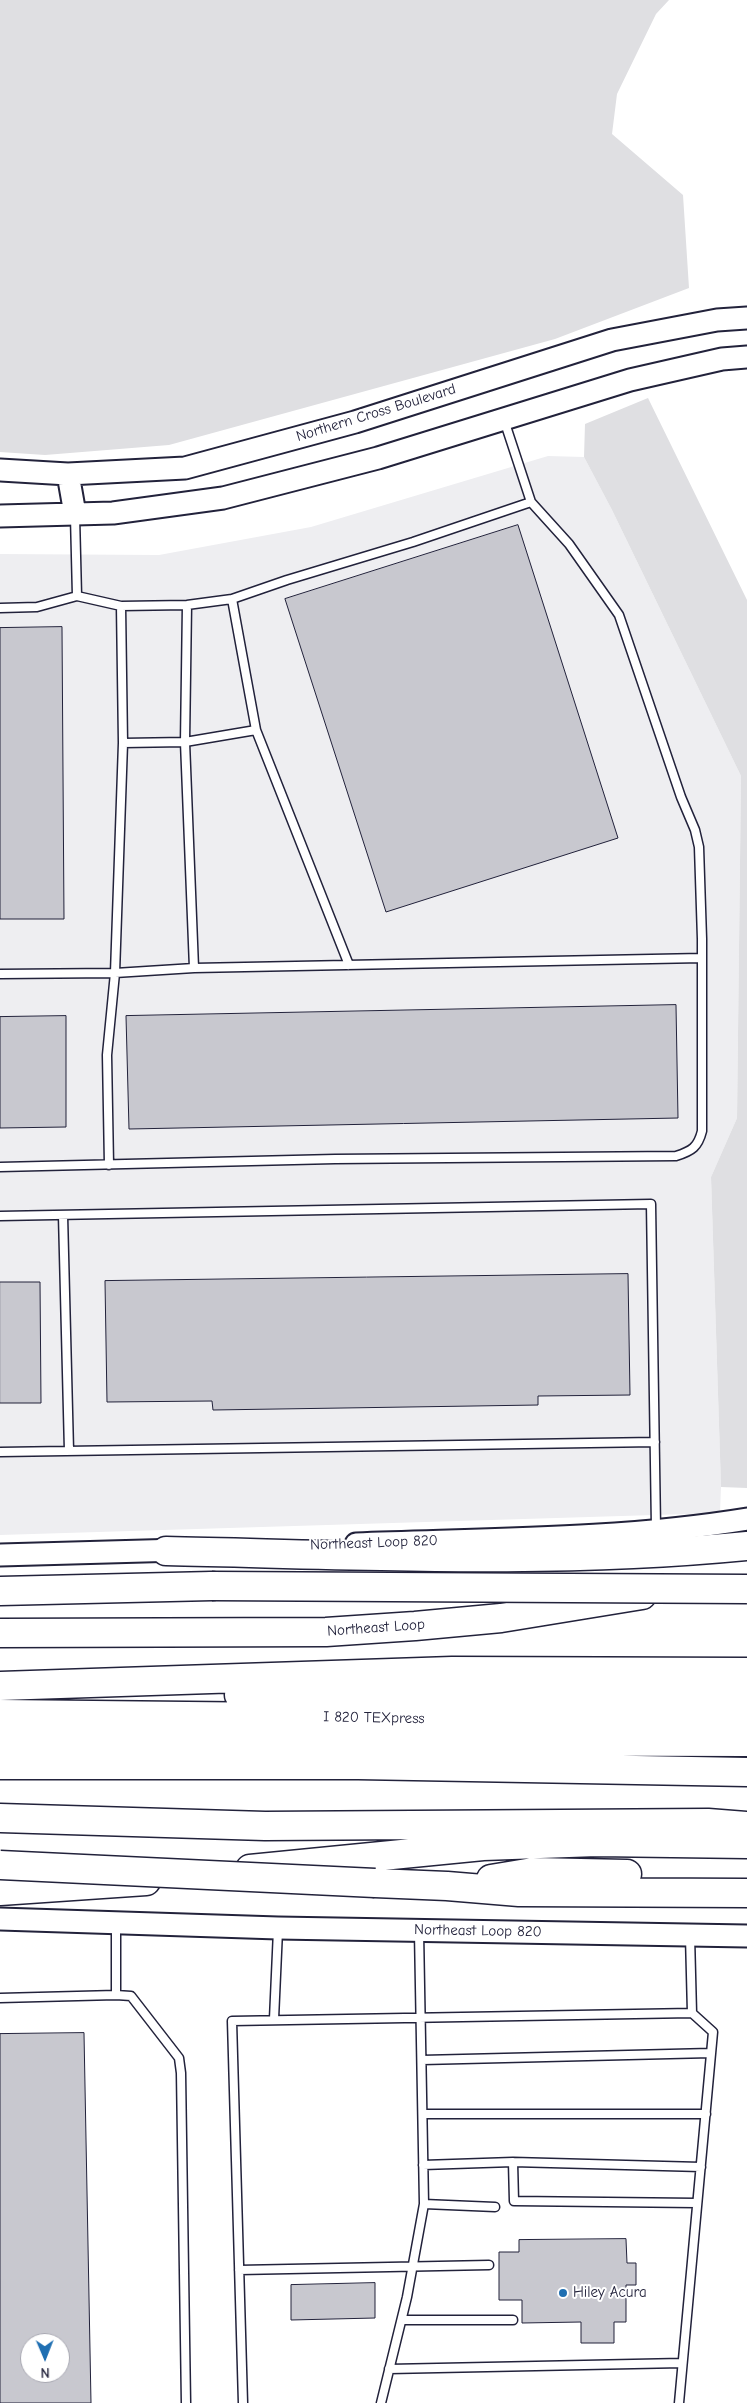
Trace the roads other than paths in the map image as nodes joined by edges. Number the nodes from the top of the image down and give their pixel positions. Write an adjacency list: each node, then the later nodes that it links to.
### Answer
1 (747, 318): 5 (street, Northern Cross Boulevard)
2 (747, 358): 3 (street)
3 (504, 418): 6 (lane); 7 (street)
4 (0, 470): 5 (street, Northern Cross Boulevard)
5 (68, 474): 7 (street)
6 (531, 502): 10 (lane); 17 (lane)
7 (75, 514): 8 (street); 9 (lane)
8 (0, 516)
9 (78, 596): 12 (lane); 13 (lane)
10 (232, 599): 11 (lane); 14 (lane)
11 (187, 605): 12 (lane); 15 (lane)
12 (121, 606): 16 (lane)
13 (0, 608)
14 (256, 730): 15 (lane); 18 (lane)
15 (185, 742): 16 (lane); 19 (lane)
16 (123, 743): 20 (lane)
17 (702, 958): 18 (lane); 22 (lane)
18 (349, 965): 19 (lane)
19 (194, 968): 20 (lane)
20 (115, 973): 21 (lane); 22 (lane)
21 (0, 974)
22 (109, 1165): 23 (lane)
23 (0, 1167)
24 (63, 1215): 25 (lane); 26 (lane); 27 (lane)
25 (0, 1216)
26 (655, 1442): 27 (lane); 30 (lane)
27 (69, 1451): 28 (lane)
28 (0, 1452)
29 (747, 1519): 30 (street, Northeast Loop 820)
30 (656, 1530): 32 (street, Northeast Loop 820)
31 (747, 1546): 32 (highway)
32 (166, 1551): 33 (street, Northeast Loop 820)
33 (0, 1555)
34 (747, 1575): 37 (highway, Northeast Loop)
35 (747, 1589): 36 (highway, bridge)
36 (0, 1590)
37 (0, 1633)
38 (747, 1672): 39 (highway)
39 (0, 1686)
40 (0, 1692): 41 (highway)
41 (747, 1694)
42 (0, 1714): 43 (highway, I 820 TEXpress)
43 (747, 1722)
44 (0, 1740): 45 (highway, I 820 TEXpress)
45 (747, 1742)
46 (0, 1765): 47 (highway)
47 (258, 1766): 48 (highway); 49 (highway)
48 (747, 1772)
49 (747, 1787)
50 (0, 1818): 51 (highway)
51 (747, 1826)
52 (747, 1844): 56 (highway)
53 (0, 1864): 55 (highway, bridge)
54 (747, 1877): 55 (highway)
55 (447, 1886): 57 (highway)
56 (0, 1891)
57 (747, 1893)
58 (0, 1919): 59 (street, Northeast Loop 820)
59 (116, 1924): 60 (street, Northeast Loop 820); 64 (lane)
60 (278, 1928): 61 (street, Northeast Loop 820); 68 (lane)
61 (419, 1930): 62 (street, Northeast Loop 820); 67 (lane)
62 (690, 1935): 63 (street, Northeast Loop 820); 66 (lane)
63 (747, 1936)
64 (116, 1995): 65 (lane); 86 (lane)
65 (0, 1998)
66 (692, 2013): 67 (lane); 69 (lane)
67 (421, 2016): 68 (lane); 70 (lane)
68 (274, 2020): 81 (lane)
69 (711, 2053): 70 (lane); 72 (lane)
70 (422, 2060): 71 (lane)
71 (423, 2114): 72 (lane); 74 (lane)
72 (706, 2114): 75 (lane)
73 (513, 2162): 74 (lane); 75 (lane); 76 (lane)
74 (424, 2165): 77 (lane)
75 (701, 2167): 76 (lane)
76 (697, 2203): 84 (lane)
77 (424, 2204): 78 (lane); 80 (lane)
78 (495, 2207)
79 (489, 2265): 80 (lane)
80 (413, 2266): 81 (lane); 82 (lane)
81 (239, 2270): 87 (lane)
82 (402, 2320): 83 (lane); 85 (lane)
83 (513, 2320)
84 (682, 2363): 85 (lane); 89 (lane)
85 (389, 2369): 88 (lane)
86 (186, 2403)
87 (243, 2403)
88 (381, 2403)
89 (679, 2403)

